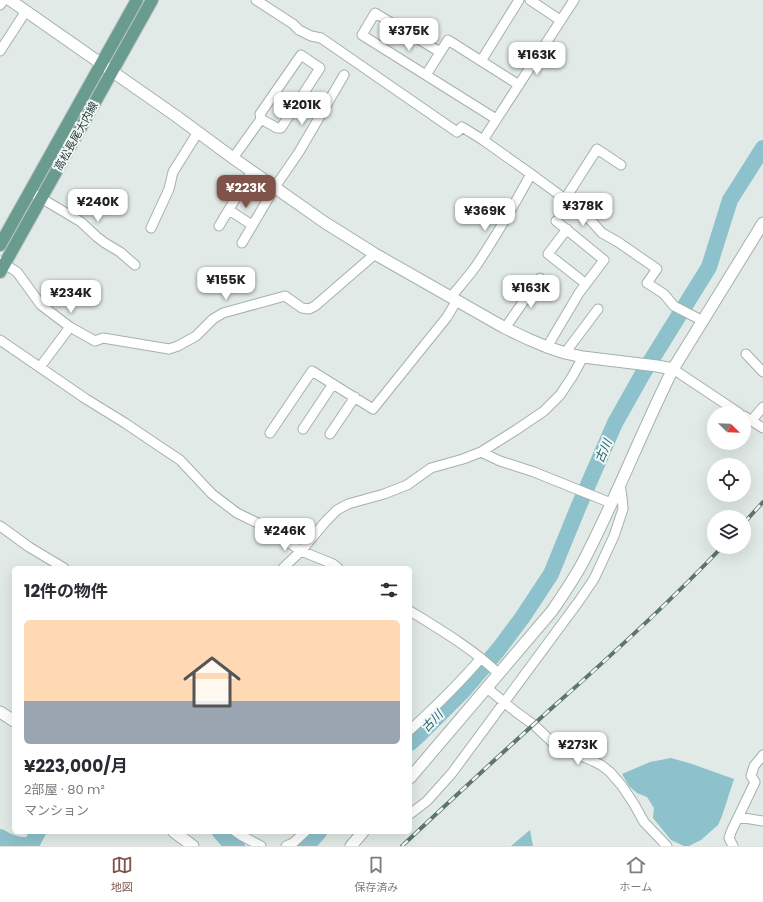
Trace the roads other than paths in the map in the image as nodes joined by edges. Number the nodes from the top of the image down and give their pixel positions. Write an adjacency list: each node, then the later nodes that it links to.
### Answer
1 (4, 0): 9 (street)
2 (10, 0): 10 (street)
3 (136, 0): 15 (main road, 高松長尾大内線)
4 (152, 0): 16 (main road, 高松長尾大内線)
5 (256, 0): 23 (street)
6 (519, 0): 14 (street)
7 (530, 0): 11 (street)
8 (574, 0): 11 (street)
9 (0, 5)
10 (26, 11): 12 (street); 15 (street)
11 (560, 20): 19 (street)
12 (0, 50)
13 (440, 52): 14 (street); 18 (street); 18 (street)
14 (481, 61): 19 (street)
15 (101, 63): 16 (street); 29 (main road, 高松長尾大内線)
16 (112, 71): 22 (street); 30 (main road, 高松長尾大内線)
17 (344, 74): 28 (street)
18 (426, 75): 21 (street)
19 (518, 85): 21 (street)
20 (262, 119): 20 (street); 24 (street)
21 (496, 119): 23 (street)
22 (198, 132): 24 (street); 37 (street)
23 (483, 140): 27 (street)
24 (234, 158): 26 (street)
25 (621, 164): 31 (street)
26 (252, 171): 28 (street); 32 (street)
27 (531, 174): 31 (street); 46 (street)
28 (275, 187): 35 (street); 41 (street)
29 (30, 192): 30 (street); 40 (main road, 高松長尾大内線)
30 (41, 198): 42 (street); 43 (main road, 高松長尾大内線)
31 (565, 199): 48 (street)
32 (229, 210): 35 (street); 36 (street)
33 (556, 221): 38 (street)
34 (763, 223): 48 (street)
35 (252, 225): 39 (street)
36 (219, 226)
37 (151, 228)
38 (567, 229): 45 (street); 45 (street)
39 (242, 243)
40 (0, 245)
41 (375, 254): 46 (street); 49 (street)
42 (135, 265)
43 (2, 266): 49 (street)
44 (540, 278): 50 (street)
45 (586, 284): 52 (street)
46 (454, 299): 50 (street); 60 (street)
47 (598, 309): 53 (street)
48 (703, 321): 57 (street)
49 (70, 327): 56 (street)
50 (505, 328): 52 (street)
51 (0, 340): 56 (street)
52 (547, 347): 53 (street)
53 (565, 353): 55 (street)
54 (746, 354): 58 (street)
55 (583, 357): 57 (street); 69 (street)
56 (40, 367): 73 (street)
57 (673, 369): 61 (street); 70 (street)
58 (763, 372)
59 (333, 384): 60 (street); 66 (street); 67 (street)
60 (355, 397): 68 (street)
61 (728, 406)
62 (763, 407): 63 (street)
63 (751, 416)
64 (751, 420): 65 (street)
65 (763, 428)
66 (303, 429)
67 (270, 433)
68 (330, 434)
69 (481, 452): 71 (street); 73 (street)
70 (620, 485): 71 (street); 81 (street)
71 (611, 503): 79 (street)
72 (0, 526): 74 (street)
73 (301, 551): 75 (street); 76 (street)
74 (61, 566)
75 (285, 566)
76 (336, 566)
77 (412, 612): 78 (street)
78 (482, 659): 79 (street); 84 (street)
79 (496, 671): 80 (street)
80 (487, 688): 81 (street); 86 (street)
81 (504, 702): 88 (street); 99 (street)
82 (0, 712): 83 (street)
83 (12, 720)
84 (412, 728)
85 (763, 755): 87 (street)
86 (412, 776)
87 (759, 781): 89 (street)
88 (412, 812)
89 (738, 817): 90 (street); 100 (street)
90 (763, 820)
91 (177, 834): 95 (street)
92 (243, 834): 96 (street)
93 (303, 834): 97 (street)
94 (362, 834): 98 (street)
95 (193, 846)
96 (261, 846)
97 (286, 846)
98 (351, 846)
99 (667, 846)
100 (733, 846)

